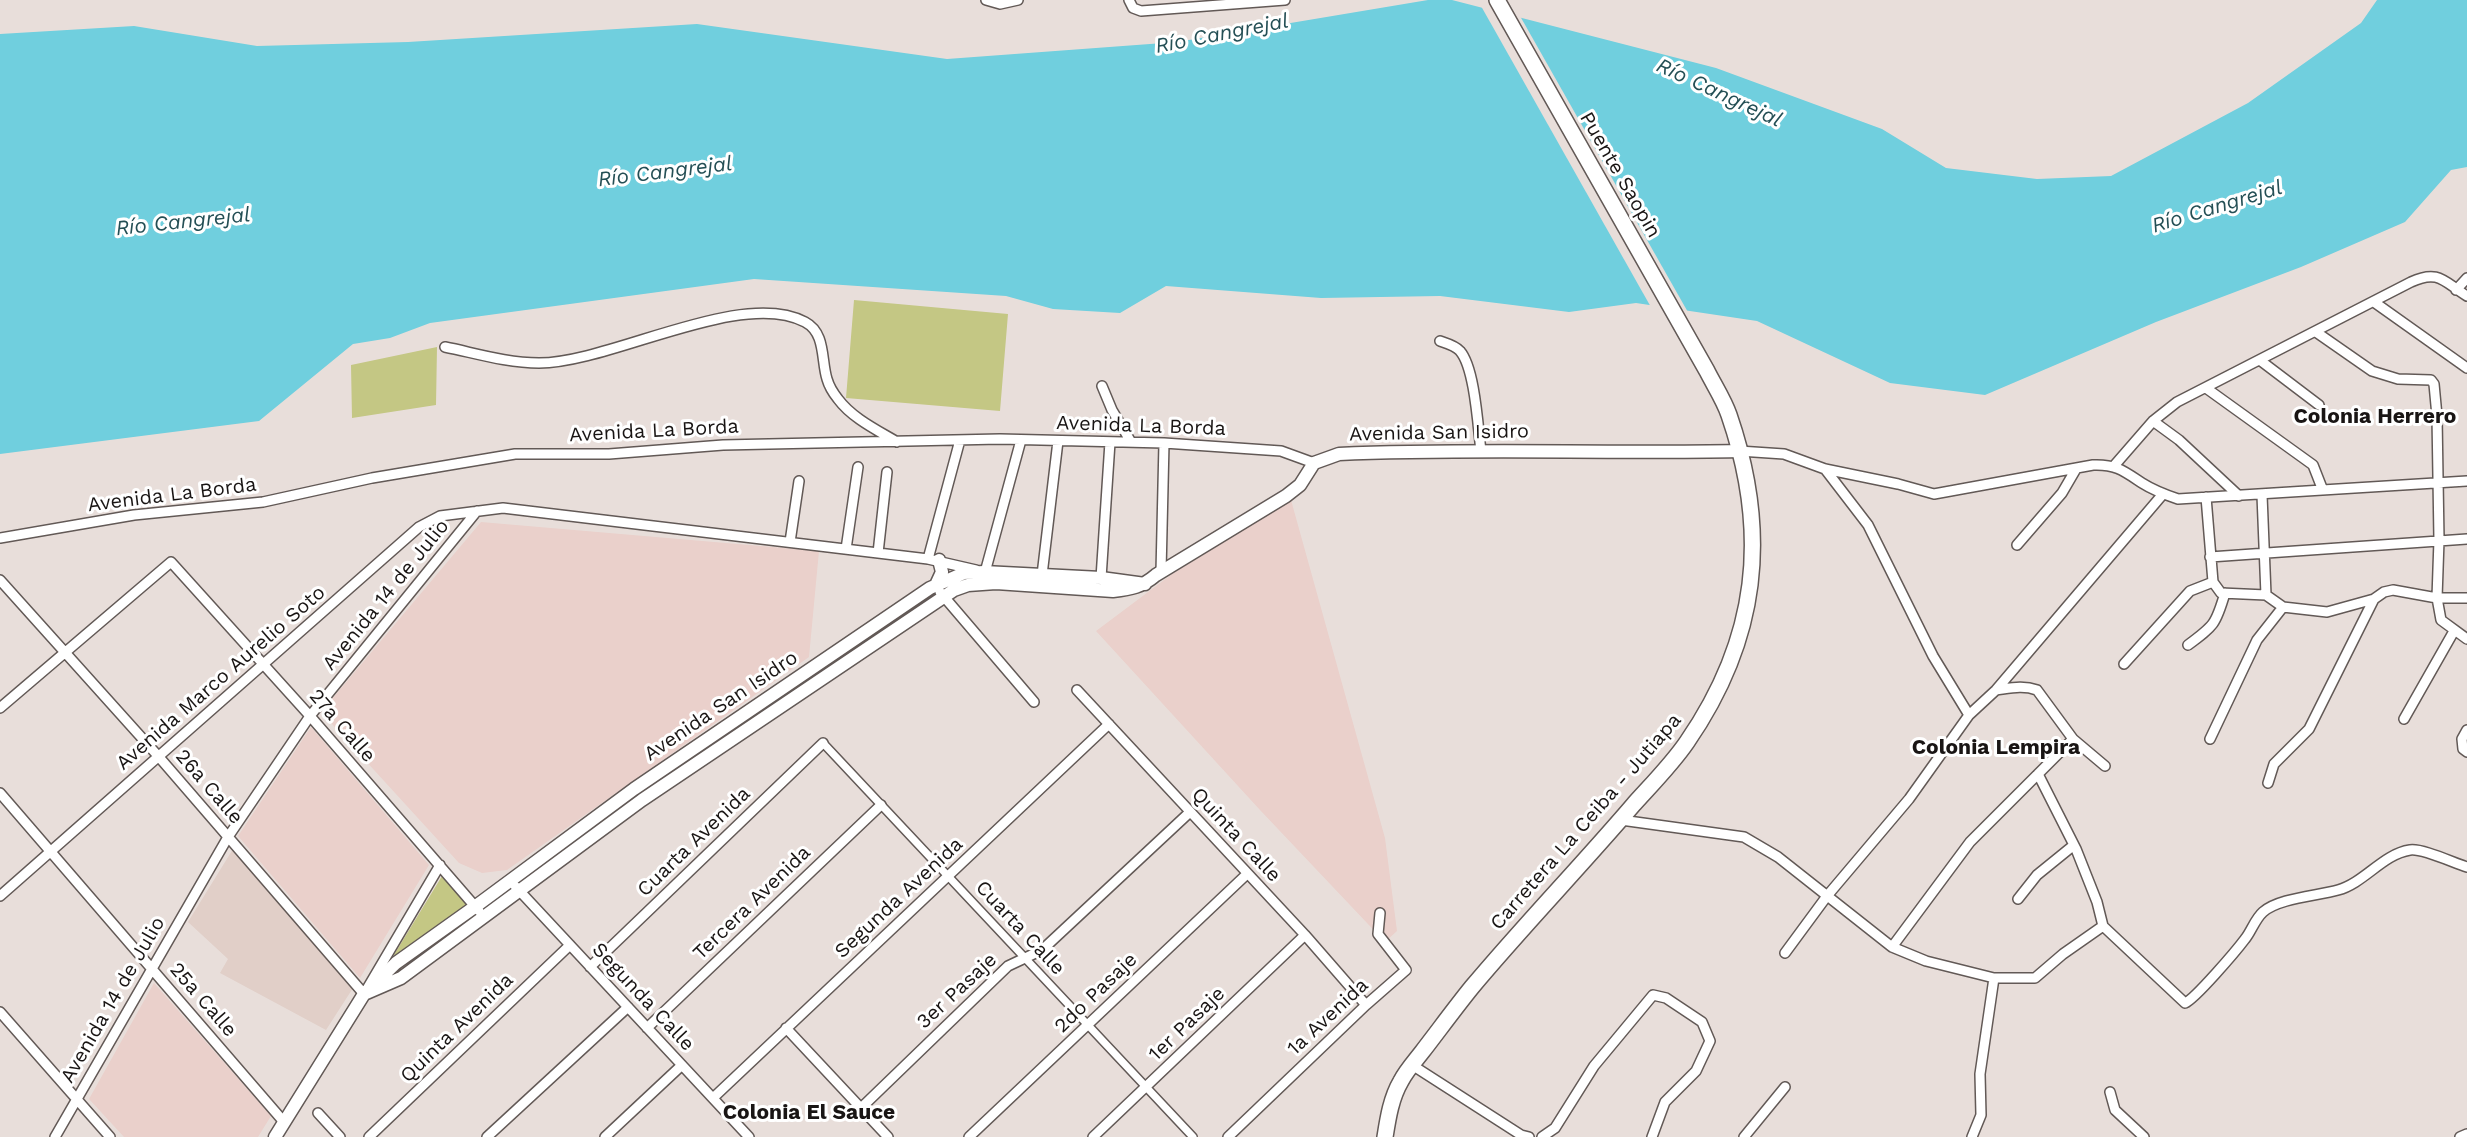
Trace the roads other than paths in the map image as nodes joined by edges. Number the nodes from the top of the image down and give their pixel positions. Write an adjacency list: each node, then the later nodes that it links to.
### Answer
1 (986, 0): 2 (street)
2 (1018, 0)
3 (1130, 0): 4 (street)
4 (1285, 0)
5 (1497, 0): 15 (main road, Puente Saopin)
6 (2467, 278): 7 (street)
7 (2456, 290): 8 (street); 9 (street)
8 (2467, 296)
9 (2374, 302): 10 (street); 14 (street)
10 (2316, 333): 13 (street); 37 (street)
11 (1440, 341): 27 (street)
12 (445, 347): 24 (street)
13 (2261, 361): 17 (street); 18 (street)
14 (2467, 368)
15 (1707, 371): 28 (main road, Carretera La Ceiba - Jutiapa)
16 (1102, 386): 25 (street)
17 (2206, 388): 19 (street); 38 (street)
18 (2319, 405)
19 (2153, 421): 30 (street); 41 (street)
20 (960, 440): 21 (street, Avenida La Borda); 24 (street, Avenida La Borda); 53 (street)
21 (1021, 440): 22 (street, Avenida La Borda); 56 (street)
22 (1058, 441): 23 (street, Avenida La Borda); 55 (street)
23 (1110, 441): 25 (street, Avenida La Borda); 57 (street)
24 (897, 442): 44 (street, Avenida La Borda)
25 (1131, 442): 26 (street, Avenida La Borda)
26 (1164, 443): 29 (street, Avenida La Borda); 54 (street)
27 (1481, 451): 28 (street, Avenida San Isidro); 29 (street, Avenida San Isidro)
28 (1739, 451): 32 (street); 96 (main road, Carretera La Ceiba - Jutiapa)
29 (1314, 463): 54 (street, Avenida San Isidro)
30 (2112, 466): 33 (street); 39 (street)
31 (858, 467): 49 (street)
32 (1825, 469): 33 (street); 80 (street)
33 (2076, 469): 48 (street)
34 (887, 472): 50 (street)
35 (799, 481): 47 (street)
36 (2467, 481): 37 (street)
37 (2437, 483): 38 (street); 46 (street)
38 (2322, 488): 40 (street)
39 (2163, 494): 42 (street); 77 (street)
40 (2262, 495): 41 (street); 51 (street)
41 (2239, 496): 42 (street)
42 (2206, 497): 52 (street)
43 (477, 512): 47 (street); 75 (street, Avenida Marco Aurelio Soto); 81 (street, Avenida 14 de Julio)
44 (0, 538)
45 (2467, 539): 46 (street)
46 (2439, 540): 51 (street); 66 (street)
47 (790, 542): 49 (street)
48 (2017, 545)
49 (846, 549): 50 (street)
50 (878, 553): 53 (street)
51 (2266, 553): 52 (street); 64 (street)
52 (2210, 557): 60 (street)
53 (933, 559): 56 (street); 62 (street)
54 (1161, 572): 61 (street, Avenida San Isidro)
55 (1042, 575): 56 (street, Avenida San Isidro); 59 (street, Avenida San Isidro)
56 (984, 578): 59 (street, Avenida San Isidro); 62 (street, Avenida San Isidro); 65 (street, Avenida San Isidro)
57 (1101, 578): 59 (street, Avenida San Isidro); 61 (street, Avenida San Isidro)
58 (0, 580): 73 (street, 26a Calle)
59 (1074, 582): 61 (street, Avenida San Isidro)
60 (2213, 582): 63 (street); 74 (street)
61 (1146, 584)
62 (936, 585): 65 (street); 104 (street, Avenida San Isidro)
63 (2225, 593): 64 (street); 72 (street)
64 (2266, 595): 69 (street)
65 (943, 596): 78 (street); 104 (street, Avenida San Isidro)
66 (2437, 598): 67 (street); 68 (street); 70 (street)
67 (2467, 598)
68 (2374, 599): 69 (street); 92 (street)
69 (2283, 607): 86 (street)
70 (2454, 631): 71 (street); 82 (street)
71 (2467, 639)
72 (2188, 645)
73 (66, 652): 75 (street, 27a Calle); 79 (street); 89 (street, 26a Calle)
74 (2124, 664)
75 (263, 665): 81 (street, 27a Calle); 89 (street, Avenida Marco Aurelio Soto)
76 (1077, 690): 83 (street, Quinta Calle)
77 (1996, 690): 80 (street); 85 (street)
78 (1034, 702)
79 (0, 708)
80 (1969, 715): 106 (street)
81 (310, 716): 97 (street, Avenida 14 de Julio); 100 (street, 27a Calle)
82 (2404, 719)
83 (1109, 724): 95 (street, Quinta Calle); 103 (street, Segunda Avenida)
84 (2465, 735): 88 (street)
85 (2073, 739): 90 (street); 91 (street)
86 (2210, 739)
87 (823, 743): 94 (street, Cuarta Calle); 117 (street, Cuarta Avenida)
88 (2467, 752)
89 (159, 757): 97 (street, 26a Calle); 99 (street, Avenida Marco Aurelio Soto)
90 (2105, 766)
91 (2038, 774): 98 (street); 114 (street)
92 (2268, 783)
93 (0, 793): 99 (street, 25a Calle)
94 (881, 805): 103 (street, Cuarta Calle); 125 (street, Tercera Avenida)
95 (1190, 812): 102 (street, Quinta Calle); 116 (street, 3er Pasaje)
96 (1621, 820): 106 (street); 128 (main road, Carretera La Ceiba - Jutiapa)
97 (228, 837): 118 (street, Avenida 14 de Julio); 120 (street, 26a Calle)
98 (2074, 845): 107 (street); 111 (street)
99 (50, 851): 105 (street, Avenida Marco Aurelio Soto); 118 (street, 25a Calle)
100 (440, 865): 108 (street, 27a Calle); 120 (street, Avenida San Isidro)
101 (2467, 867): 111 (street)
102 (1247, 874): 112 (street, Quinta Calle); 124 (street, 2do Pasaje)
103 (948, 877): 116 (street, Cuarta Calle); 126 (street, Segunda Avenida)
104 (515, 886): 108 (street, Avenida San Isidro); 110 (street, Avenida San Isidro); 113 (street, Segunda Calle)
105 (0, 896)
106 (1827, 896): 114 (street); 115 (street)
107 (2018, 899)
108 (476, 906): 110 (street, 27a Calle); 120 (street, Avenida San Isidro)
109 (1380, 913): 121 (street, 1a Avenida)
110 (484, 917): 120 (street, Avenida San Isidro)
111 (2103, 926): 119 (street)
112 (1305, 935): 121 (street, Quinta Calle); 129 (street, 1er Pasaje)
113 (570, 945): 117 (street, Segunda Calle); 143 (street, Quinta Avenida)
114 (1892, 947): 119 (street)
115 (1785, 953)
116 (1025, 957): 124 (street, Cuarta Calle); 134 (street, 3er Pasaje)
117 (590, 966): 122 (street, Segunda Calle)
118 (151, 968): 133 (street, Avenida 14 de Julio); 136 (street, 25a Calle)
119 (1994, 978): 156 (street)
120 (364, 994): 136 (street, Avenida San Isidro)
121 (1366, 1005): 150 (street, 1a Avenida)
122 (628, 1007): 125 (street, Segunda Calle); 144 (street)
123 (0, 1012): 133 (street)
124 (1089, 1026): 129 (street, Cuarta Calle); 147 (street, 2do Pasaje)
125 (647, 1028): 127 (street, Segunda Calle)
126 (786, 1028): 132 (street, Segunda Avenida); 134 (street)
127 (682, 1065): 132 (street, Segunda Calle); 145 (street)
128 (1412, 1065): 151 (main road, Carretera La Ceiba - Jutiapa); 152 (street)
129 (1146, 1087): 148 (street, 1er Pasaje); 149 (street, Cuarta Calle)
130 (1785, 1087): 155 (street)
131 (2110, 1092): 157 (street)
132 (712, 1098): 138 (street, Segunda Calle)
133 (77, 1100): 139 (street, Avenida 14 de Julio); 140 (street)
134 (861, 1108): 146 (street)
135 (318, 1113): 142 (street)
136 (284, 1122): 141 (street, Avenida San Isidro)
137 (2467, 1134): 158 (street)
138 (746, 1136)
139 (55, 1137)
140 (110, 1137)
141 (274, 1137)
142 (340, 1137)
143 (369, 1137)
144 (487, 1137)
145 (605, 1137)
146 (888, 1137)
147 (969, 1137)
148 (1093, 1137)
149 (1193, 1137)
150 (1228, 1137)
151 (1385, 1137)
152 (1529, 1137)
153 (1542, 1137): 154 (street)
154 (1652, 1137)
155 (1744, 1137)
156 (1972, 1137)
157 (2144, 1137)
158 (2460, 1137)

